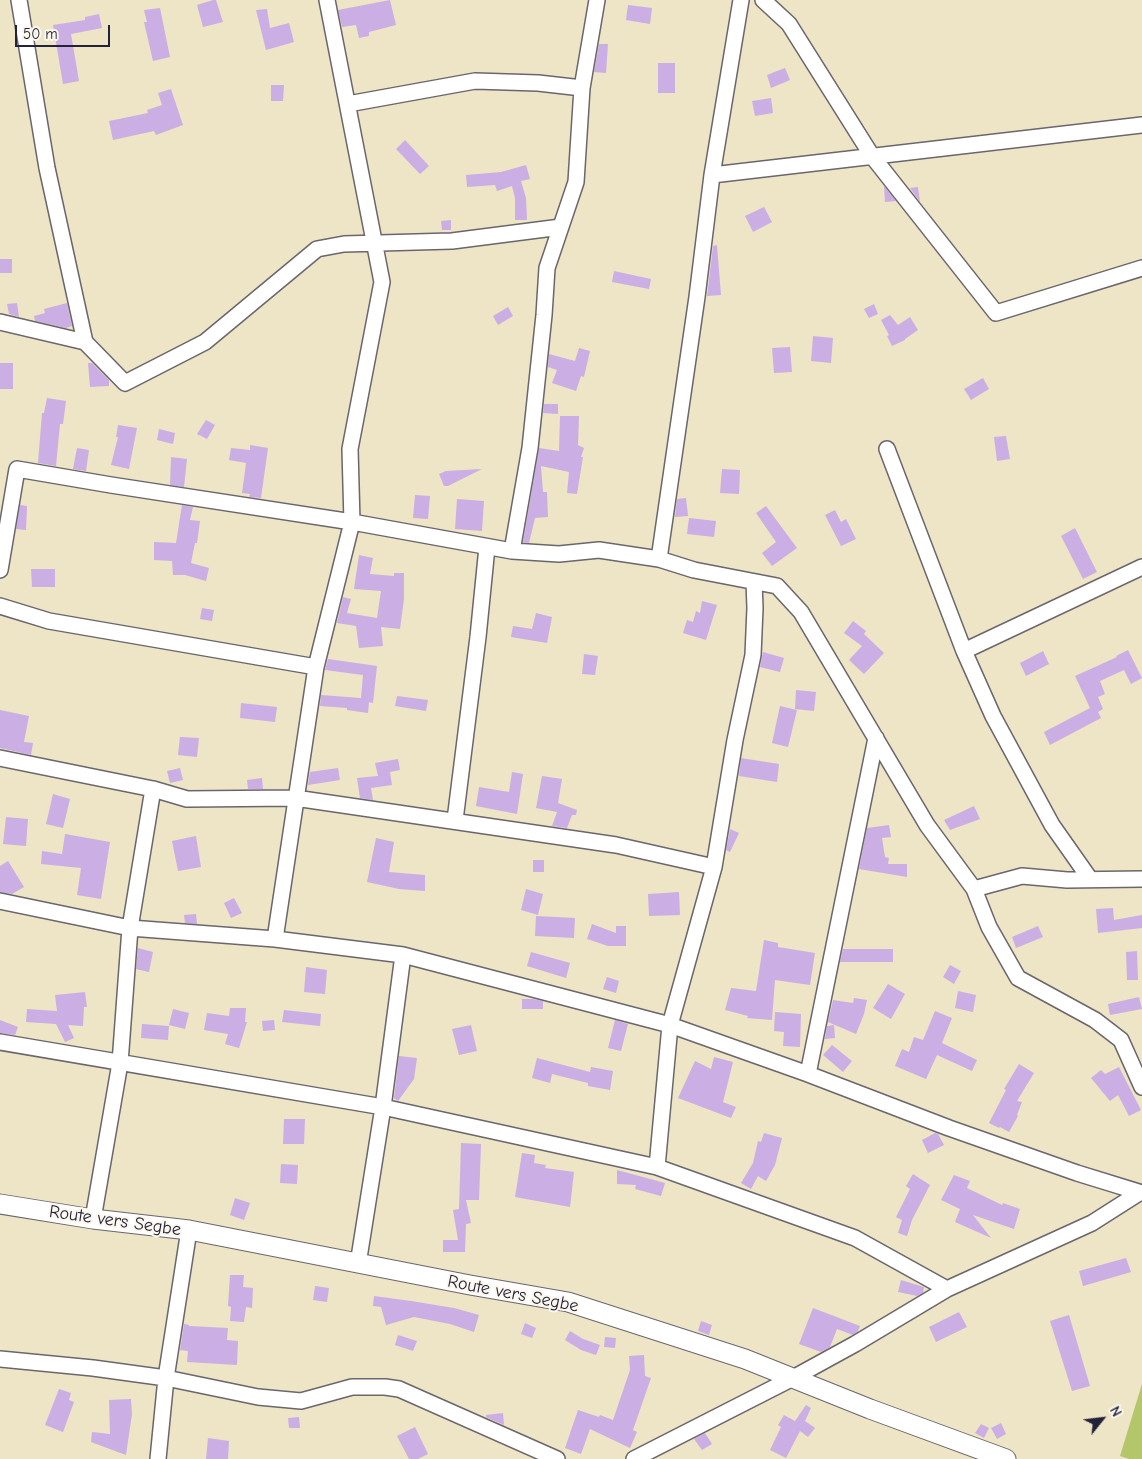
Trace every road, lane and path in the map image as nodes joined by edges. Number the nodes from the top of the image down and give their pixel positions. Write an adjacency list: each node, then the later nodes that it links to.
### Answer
1 (19, 0): 15 (street)
2 (327, 0): 7 (street)
3 (597, 0): 6 (street)
4 (742, 0): 10 (street)
5 (763, 0): 9 (street)
6 (582, 88): 7 (street); 11 (street)
7 (348, 104): 12 (street)
8 (1142, 125): 9 (street)
9 (872, 156): 10 (street); 13 (street)
10 (712, 175): 20 (street)
11 (561, 227): 12 (street); 19 (street)
12 (376, 243): 15 (street); 17 (street)
13 (1142, 268)
14 (0, 322): 15 (street)
15 (85, 342)
16 (887, 449): 25 (street)
17 (352, 522): 18 (street); 22 (street); 26 (street)
18 (486, 547): 19 (street); 31 (street)
19 (512, 551): 20 (street)
20 (659, 559): 23 (street)
21 (1142, 567): 25 (street)
22 (0, 570)
23 (754, 582): 27 (street); 32 (street)
24 (0, 606): 26 (street)
25 (964, 651): 33 (street)
26 (316, 667): 30 (street)
27 (876, 738): 35 (street); 43 (street)
28 (0, 758): 29 (street)
29 (153, 789): 30 (street); 37 (street)
30 (295, 798): 31 (street); 38 (street)
31 (455, 820): 32 (street)
32 (714, 867): 40 (street)
33 (1090, 879): 34 (street); 35 (street)
34 (1142, 880)
35 (974, 889): 44 (street)
36 (0, 901): 37 (street)
37 (130, 928): 38 (street); 42 (street)
38 (275, 939): 39 (street)
39 (403, 955): 40 (street); 45 (street)
40 (670, 1025): 43 (street); 46 (street)
41 (0, 1042): 42 (street)
42 (120, 1063): 45 (street); 49 (street)
43 (808, 1074): 47 (street)
44 (1142, 1087)
45 (382, 1107): 46 (street); 51 (street)
46 (657, 1167): 52 (street)
47 (1141, 1193): 52 (street)
48 (0, 1204): 49 (main road, Route vers Segbe)
49 (93, 1219): 50 (main road, Route vers Segbe)
50 (188, 1230): 51 (main road, Route vers Segbe); 54 (street)
51 (358, 1264): 55 (main road, Route vers Segbe)
52 (947, 1289): 55 (street)
53 (0, 1359): 54 (street)
54 (166, 1378): 56 (street); 57 (street)
55 (793, 1378): 58 (street); 59 (main road, Route vers Segbe)
56 (158, 1459)
57 (557, 1459)
58 (634, 1459)
59 (1006, 1459)

